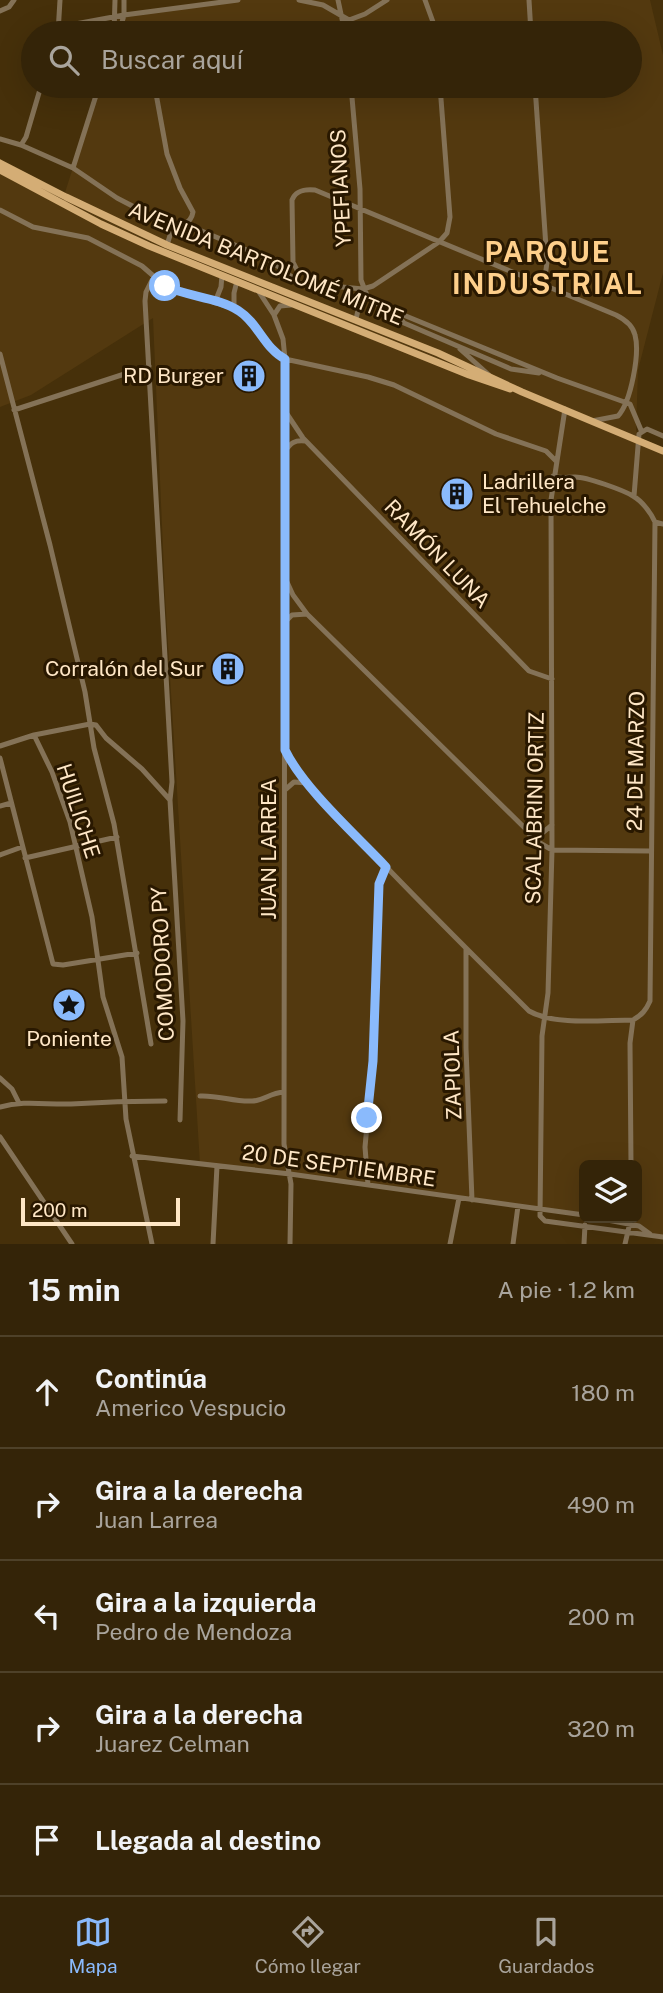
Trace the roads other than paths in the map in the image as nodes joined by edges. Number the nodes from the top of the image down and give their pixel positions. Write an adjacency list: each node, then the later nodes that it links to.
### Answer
1 (14, 0): 14 (street)
2 (60, 0): 18 (street)
3 (115, 0): 16 (street)
4 (124, 0): 15 (street)
5 (162, 0): 13 (street)
6 (238, 0): 12 (street)
7 (299, 0): 17 (street)
8 (338, 0): 17 (street)
9 (387, 0): 17 (street)
10 (425, 0): 23 (street)
11 (529, 0): 24 (street)
12 (214, 1): 13 (street)
13 (162, 9): 15 (street)
14 (0, 11)
15 (124, 15): 16 (street); 21 (street)
16 (115, 16): 19 (street); 20 (street)
17 (341, 17): 22 (street)
18 (59, 21)
19 (95, 21)
20 (115, 21)
21 (121, 21)
22 (342, 21)
23 (433, 21)
24 (530, 21)
25 (37, 98): 32 (street)
26 (95, 98): 34 (street)
27 (158, 98): 38 (street)
28 (352, 98): 37 (street, YPEFIANOS)
29 (441, 98): 40 (street)
30 (536, 98): 46 (street)
31 (0, 139): 32 (street)
32 (20, 145): 34 (street)
33 (0, 163): 41 (main road, AVENIDA BARTOLOMÉ MITRE)
34 (73, 168): 39 (street)
35 (0, 170): 42 (main road, AVENIDA BARTOLOMÉ MITRE)
36 (0, 210): 43 (street)
37 (359, 210): 40 (street); 45 (street); 48 (street, YPEFIANOS)
38 (185, 224): 39 (street); 45 (street)
39 (173, 226): 41 (street)
40 (439, 242): 46 (street); 48 (street)
41 (167, 245): 54 (main road, AVENIDA BARTOLOMÉ MITRE)
42 (222, 275): 44 (main road, AVENIDA BARTOLOMÉ MITRE); 49 (street)
43 (154, 276): 49 (street); 58 (street, COMODORO PY)
44 (237, 281): 47 (main road, AVENIDA BARTOLOMÉ MITRE); 51 (street)
45 (294, 281): 48 (street)
46 (544, 285): 62 (street)
47 (257, 289): 50 (main road, AVENIDA BARTOLOMÉ MITRE); 53 (street, JUAN LARREA)
48 (363, 289): 52 (street); 54 (street, YPEFIANOS)
49 (215, 302): 51 (street)
50 (297, 305): 53 (street); 61 (main road, AVENIDA BARTOLOMÉ MITRE)
51 (234, 308): 57 (street)
52 (393, 311): 55 (street); 60 (street)
53 (274, 315): 57 (street, JUAN LARREA)
54 (356, 319): 59 (main road, AVENIDA BARTOLOMÉ MITRE)
55 (453, 344): 59 (street); 60 (street)
56 (0, 354): 64 (street)
57 (285, 359): 65 (street, JUAN LARREA); 73 (street)
58 (149, 366): 64 (street); 90 (street, COMODORO PY)
59 (489, 375): 61 (main road, AVENIDA BARTOLOMÉ MITRE)
60 (549, 375): 62 (street)
61 (522, 392): 63 (main road, AVENIDA BARTOLOMÉ MITRE)
62 (626, 403): 66 (street); 67 (street)
63 (565, 409): 66 (main road, AVENIDA BARTOLOMÉ MITRE); 73 (street, SCALABRINI ORTIZ)
64 (14, 410): 82 (street)
65 (285, 411): 69 (street, RAMÓN LUNA); 71 (street, JUAN LARREA)
66 (592, 421): 70 (main road, AVENIDA BARTOLOMÉ MITRE)
67 (641, 430): 68 (street); 70 (street)
68 (663, 436)
69 (306, 441): 71 (street); 81 (street, RAMÓN LUNA)
70 (639, 441): 72 (main road, AVENIDA BARTOLOMÉ MITRE); 75 (street)
71 (285, 451): 78 (street, JUAN LARREA)
72 (663, 451)
73 (556, 460): 74 (street, SCALABRINI ORTIZ)
74 (553, 476): 75 (street); 81 (street, SCALABRINI ORTIZ)
75 (634, 496): 76 (street)
76 (654, 522): 77 (street); 98 (street, 24 DE MARZO)
77 (663, 524)
78 (285, 574): 79 (street); 80 (street, JUAN LARREA)
79 (307, 614): 80 (street); 93 (street)
80 (285, 622): 85 (street, JUAN LARREA)
81 (552, 679): 92 (street, SCALABRINI ORTIZ)
82 (90, 724): 83 (street); 90 (street); 94 (street)
83 (34, 735): 84 (street); 95 (street, HUILICHE)
84 (0, 746)
85 (285, 750): 87 (street); 88 (street, JUAN LARREA)
86 (0, 758): 89 (street)
87 (307, 783): 88 (street); 101 (street)
88 (285, 792): 109 (street, JUAN LARREA)
89 (11, 803): 91 (street); 96 (street)
90 (171, 803): 115 (street, COMODORO PY)
91 (0, 806)
92 (552, 825): 93 (street); 97 (street, SCALABRINI ORTIZ)
93 (529, 834): 97 (street)
94 (117, 837): 95 (street); 103 (street)
95 (75, 846): 100 (street); 104 (street, HUILICHE)
96 (22, 847): 99 (street); 100 (street)
97 (552, 850): 98 (street); 105 (street, SCALABRINI ORTIZ)
98 (650, 850): 106 (street, 24 DE MARZO)
99 (0, 855)
100 (25, 858): 104 (street)
101 (386, 867): 102 (street); 121 (street)
102 (466, 948): 105 (street); 123 (street, ZAPIOLA)
103 (137, 953): 104 (street); 107 (street)
104 (96, 960): 111 (street, HUILICHE)
105 (545, 1018): 106 (street); 125 (street, SCALABRINI ORTIZ)
106 (633, 1020): 118 (street)
107 (151, 1044)
108 (0, 1078): 113 (street)
109 (284, 1092): 110 (street); 120 (street, JUAN LARREA)
110 (200, 1096)
111 (125, 1101): 112 (street); 113 (street); 117 (street, HUILICHE)
112 (165, 1101)
113 (19, 1103): 114 (street)
114 (0, 1107)
115 (180, 1120)
116 (0, 1137): 133 (street)
117 (132, 1156): 119 (street, 20 DE SEPTIEMBRE); 134 (street, HUILICHE)
118 (631, 1160)
119 (217, 1166): 120 (street, 20 DE SEPTIEMBRE); 135 (street)
120 (290, 1174): 121 (street, 20 DE SEPTIEMBRE); 136 (street, JUAN LARREA)
121 (368, 1185): 122 (street, 20 DE SEPTIEMBRE)
122 (459, 1198): 123 (street, 20 DE SEPTIEMBRE); 137 (street)
123 (472, 1200): 124 (street, 20 DE SEPTIEMBRE)
124 (518, 1206): 125 (street, 20 DE SEPTIEMBRE); 138 (street)
125 (541, 1209): 126 (street, 20 DE SEPTIEMBRE); 129 (street, 20 DE SEPTIEMBRE)
126 (579, 1215)
127 (630, 1223): 130 (street)
128 (634, 1223): 131 (street, 20 DE SEPTIEMBRE)
129 (585, 1225): 130 (street, 20 DE SEPTIEMBRE); 139 (street)
130 (629, 1232): 131 (street, 20 DE SEPTIEMBRE); 140 (street)
131 (652, 1235): 132 (street, 20 DE SEPTIEMBRE)
132 (663, 1237)
133 (72, 1244)
134 (152, 1244)
135 (213, 1244)
136 (290, 1244)
137 (450, 1244)
138 (513, 1244)
139 (584, 1244)
140 (625, 1244)

